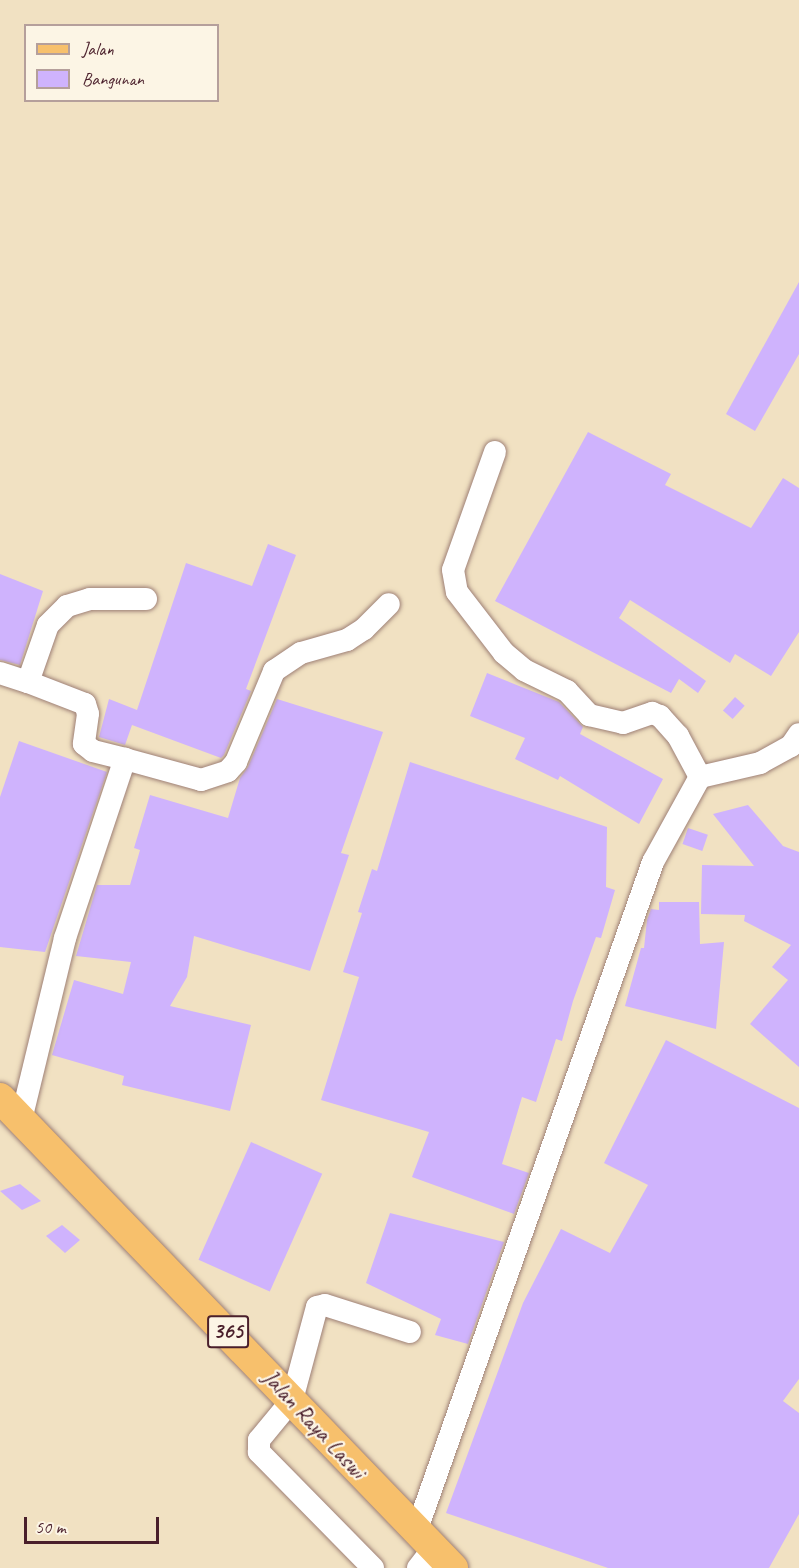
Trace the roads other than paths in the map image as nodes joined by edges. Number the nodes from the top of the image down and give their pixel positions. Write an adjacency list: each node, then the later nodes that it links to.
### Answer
1 (495, 452): 8 (street)
2 (146, 599): 5 (street)
3 (389, 604): 7 (street)
4 (0, 673): 5 (street)
5 (28, 682): 7 (street)
6 (799, 734): 8 (street)
7 (125, 759): 10 (street)
8 (700, 777): 13 (street)
9 (0, 1098): 10 (main road, Jalan Raya Laswi / 365)
10 (21, 1120): 12 (main road, Jalan Raya Laswi / 365)
11 (410, 1332): 12 (street)
12 (292, 1400): 13 (main road, Jalan Raya Laswi / 365); 14 (street)
13 (430, 1554)
14 (373, 1568)

